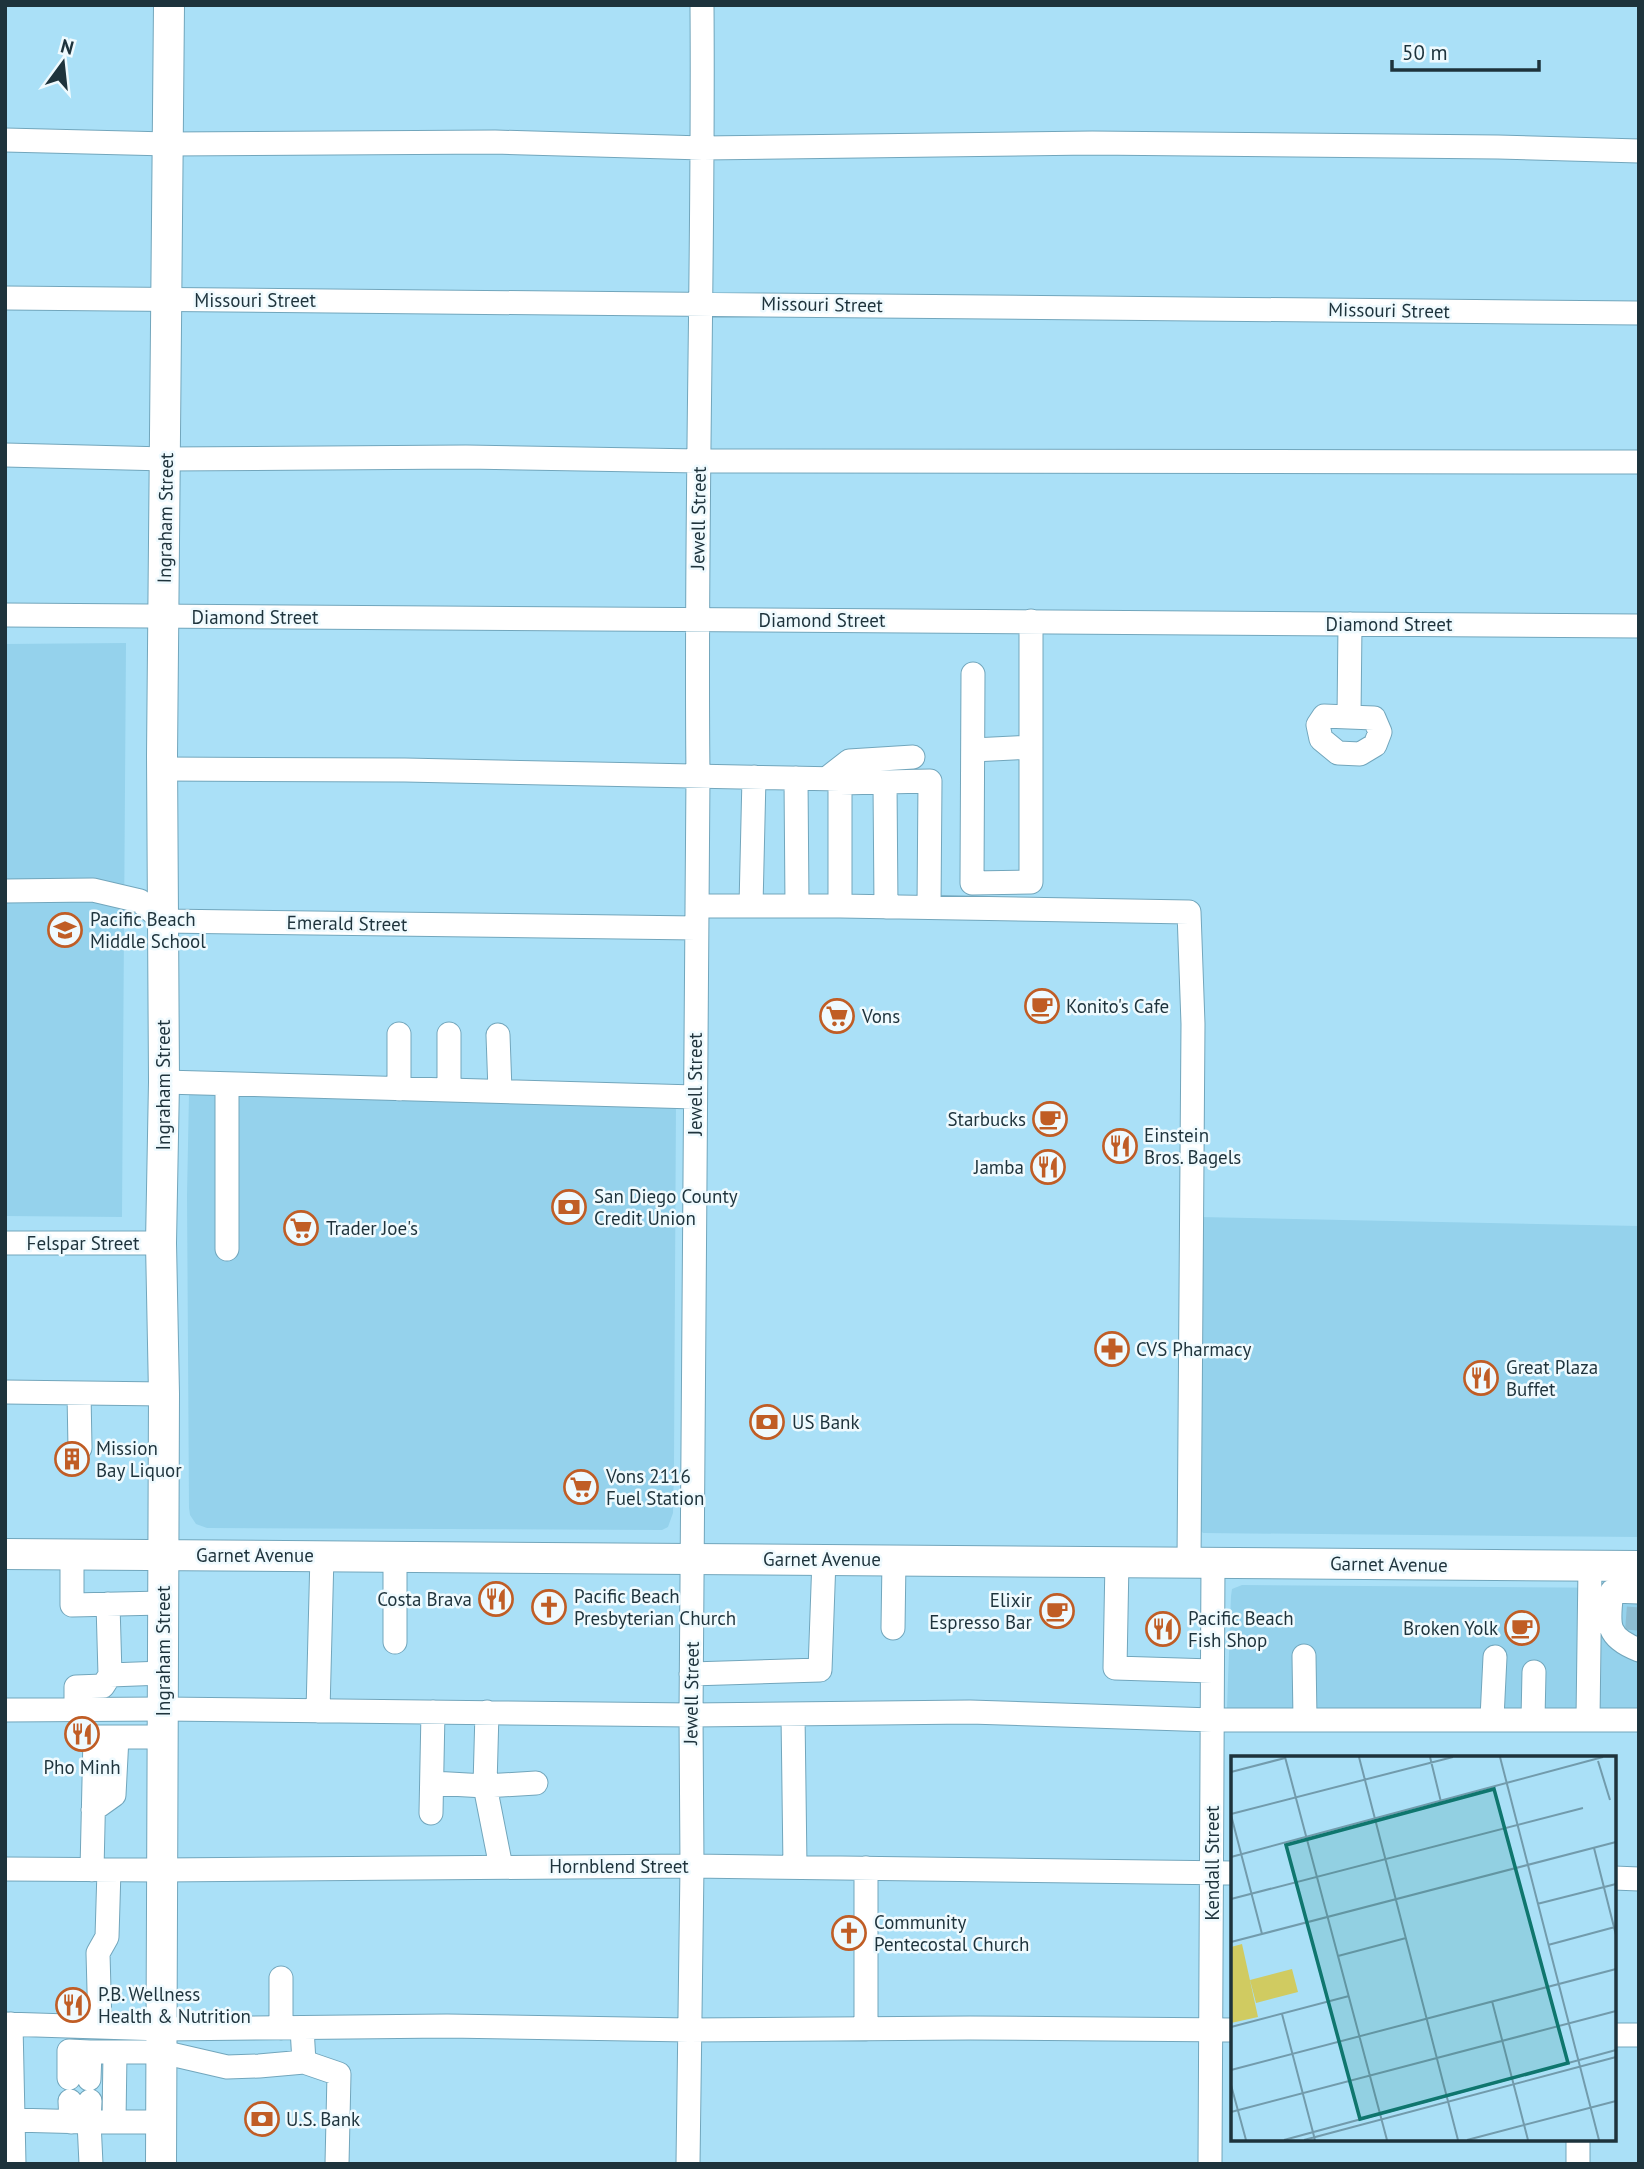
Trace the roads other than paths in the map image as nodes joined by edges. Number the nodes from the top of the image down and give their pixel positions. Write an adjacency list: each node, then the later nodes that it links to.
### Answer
1 (169, 5): 4 (main road, Ingraham Street)
2 (702, 5): 5 (street, Jewell Street)
3 (5, 140): 4 (street)
4 (169, 144): 5 (street); 8 (main road, Ingraham Street)
5 (703, 148): 6 (street); 9 (street, Jewell Street)
6 (1639, 151)
7 (5, 298): 8 (street, Missouri Street)
8 (166, 299): 9 (street, Missouri Street); 12 (main road, Ingraham Street)
9 (701, 303): 10 (street, Missouri Street); 13 (street, Jewell Street)
10 (1639, 313)
11 (5, 455): 12 (street)
12 (166, 459): 13 (street); 16 (main road, Ingraham Street)
13 (699, 461): 14 (street); 17 (street, Jewell Street)
14 (1639, 462)
15 (5, 615): 16 (street, Diamond Street)
16 (164, 617): 17 (street, Diamond Street); 26 (main road, Ingraham Street)
17 (696, 619): 18 (street, Diamond Street); 27 (street, Jewell Street)
18 (1031, 621): 19 (street, Diamond Street); 23 (street)
19 (1350, 624): 20 (street, Diamond Street); 22 (street)
20 (1639, 626)
21 (973, 674): 24 (street)
22 (1349, 717)
23 (1031, 747): 24 (street); 24 (street)
24 (972, 750)
25 (913, 757): 30 (street)
26 (162, 769): 27 (street); 39 (main road, Ingraham Street)
27 (698, 775): 28 (street); 38 (street, Jewell Street)
28 (754, 777): 29 (street); 33 (street)
29 (796, 778): 30 (street); 34 (street)
30 (835, 780): 31 (street); 35 (street)
31 (885, 783): 36 (street); 37 (street)
32 (5, 891): 39 (street)
33 (751, 906): 34 (street, Emerald Street); 38 (street, Emerald Street)
34 (797, 906): 35 (street, Emerald Street)
35 (840, 906): 36 (street, Emerald Street)
36 (886, 906): 37 (street, Emerald Street)
37 (929, 907): 65 (street, Kendall Street)
38 (696, 917): 39 (street, Emerald Street); 48 (street, Jewell Street)
39 (163, 921): 43 (main road, Ingraham Street)
40 (399, 1034): 45 (street)
41 (449, 1034): 46 (street)
42 (498, 1035): 47 (street)
43 (164, 1082): 44 (street); 50 (main road, Ingraham Street)
44 (227, 1084): 45 (street); 51 (street)
45 (399, 1089): 46 (street)
46 (449, 1090): 47 (street)
47 (500, 1091): 48 (street)
48 (695, 1097): 61 (street, Jewell Street)
49 (5, 1243): 50 (street, Felspar Street)
50 (161, 1243): 54 (main road, Ingraham Street)
51 (227, 1249)
52 (5, 1392): 53 (street)
53 (79, 1393): 54 (street); 55 (street)
54 (164, 1394): 58 (main road, Ingraham Street)
55 (80, 1448)
56 (5, 1554): 57 (main road, Garnet Avenue)
57 (72, 1554): 58 (main road, Garnet Avenue); 69 (street)
58 (163, 1554): 59 (main road, Garnet Avenue); 68 (main road, Ingraham Street)
59 (322, 1555): 60 (main road, Garnet Avenue); 83 (street)
60 (395, 1556): 61 (main road, Garnet Avenue); 72 (street)
61 (693, 1558): 62 (main road, Garnet Avenue); 79 (street, Jewell Street)
62 (824, 1559): 63 (main road, Garnet Avenue); 79 (street)
63 (894, 1560): 64 (main road, Garnet Avenue); 71 (street)
64 (1117, 1561): 65 (main road, Garnet Avenue); 76 (street)
65 (1201, 1562): 66 (main road, Garnet Avenue); 76 (street, Kendall Street)
66 (1613, 1572): 67 (street); 70 (street); 70 (street)
67 (1639, 1592)
68 (163, 1603): 69 (street); 78 (main road, Ingraham Street)
69 (108, 1604): 80 (street)
70 (1608, 1617): 73 (street); 90 (street)
71 (893, 1628)
72 (395, 1642)
73 (1639, 1650)
74 (1304, 1656): 92 (street)
75 (1495, 1657): 88 (street)
76 (1212, 1671): 91 (street, Kendall Street)
77 (1534, 1672): 89 (street)
78 (163, 1673): 80 (street); 94 (main road, Ingraham Street)
79 (691, 1674): 87 (street, Jewell Street)
80 (110, 1675): 82 (street)
81 (5, 1710): 82 (street)
82 (76, 1710): 94 (street)
83 (318, 1711): 84 (street); 94 (street)
84 (433, 1712): 85 (street); 95 (street)
85 (487, 1712): 87 (street); 97 (street)
86 (793, 1714): 87 (street); 91 (street); 101 (street)
87 (691, 1715): 99 (street, Jewell Street)
88 (1492, 1718): 89 (street); 92 (street)
89 (1533, 1718): 90 (street)
90 (1588, 1719): 93 (street)
91 (1212, 1720): 92 (street); 106 (street, Kendall Street)
92 (1306, 1720)
93 (1639, 1720)
94 (163, 1723): 104 (street); 105 (main road, Ingraham Street)
95 (432, 1783): 97 (street); 98 (street)
96 (536, 1783): 97 (street)
97 (485, 1786): 100 (street)
98 (432, 1814)
99 (691, 1866): 100 (street, Hornblend Street); 101 (street, Hornblend Street); 114 (street, Jewell Street)
100 (501, 1867): 105 (street, Hornblend Street)
101 (795, 1867): 102 (street, Hornblend Street)
102 (866, 1868): 106 (street, Hornblend Street); 113 (street)
103 (5, 1869): 104 (street, Hornblend Street)
104 (101, 1870): 105 (street, Hornblend Street); 111 (street)
105 (161, 1870): 118 (main road, Ingraham Street)
106 (1222, 1872): 115 (street, Kendall Street)
107 (1616, 1878): 108 (street)
108 (1639, 1879)
109 (281, 1978): 112 (street)
110 (8, 2024): 111 (street); 122 (street)
111 (100, 2027): 118 (street)
112 (291, 2028): 114 (street); 118 (street); 120 (street)
113 (866, 2029): 114 (street); 115 (street)
114 (689, 2030): 130 (street, Jewell Street)
115 (1222, 2030): 131 (street, Kendall Street)
116 (1616, 2035): 117 (street)
117 (1639, 2035)
118 (162, 2041): 119 (street); 120 (street); 124 (main road, Ingraham Street)
119 (115, 2052): 121 (street); 123 (street)
120 (304, 2062): 129 (street)
121 (80, 2100): 122 (street); 123 (street); 127 (street)
122 (13, 2120): 126 (street)
123 (114, 2122): 124 (street)
124 (161, 2122): 128 (main road, Ingraham Street)
125 (1578, 2141): 132 (street)
126 (14, 2164)
127 (91, 2164)
128 (161, 2164)
129 (337, 2164)
130 (688, 2164)
131 (1210, 2164)
132 (1578, 2164)

